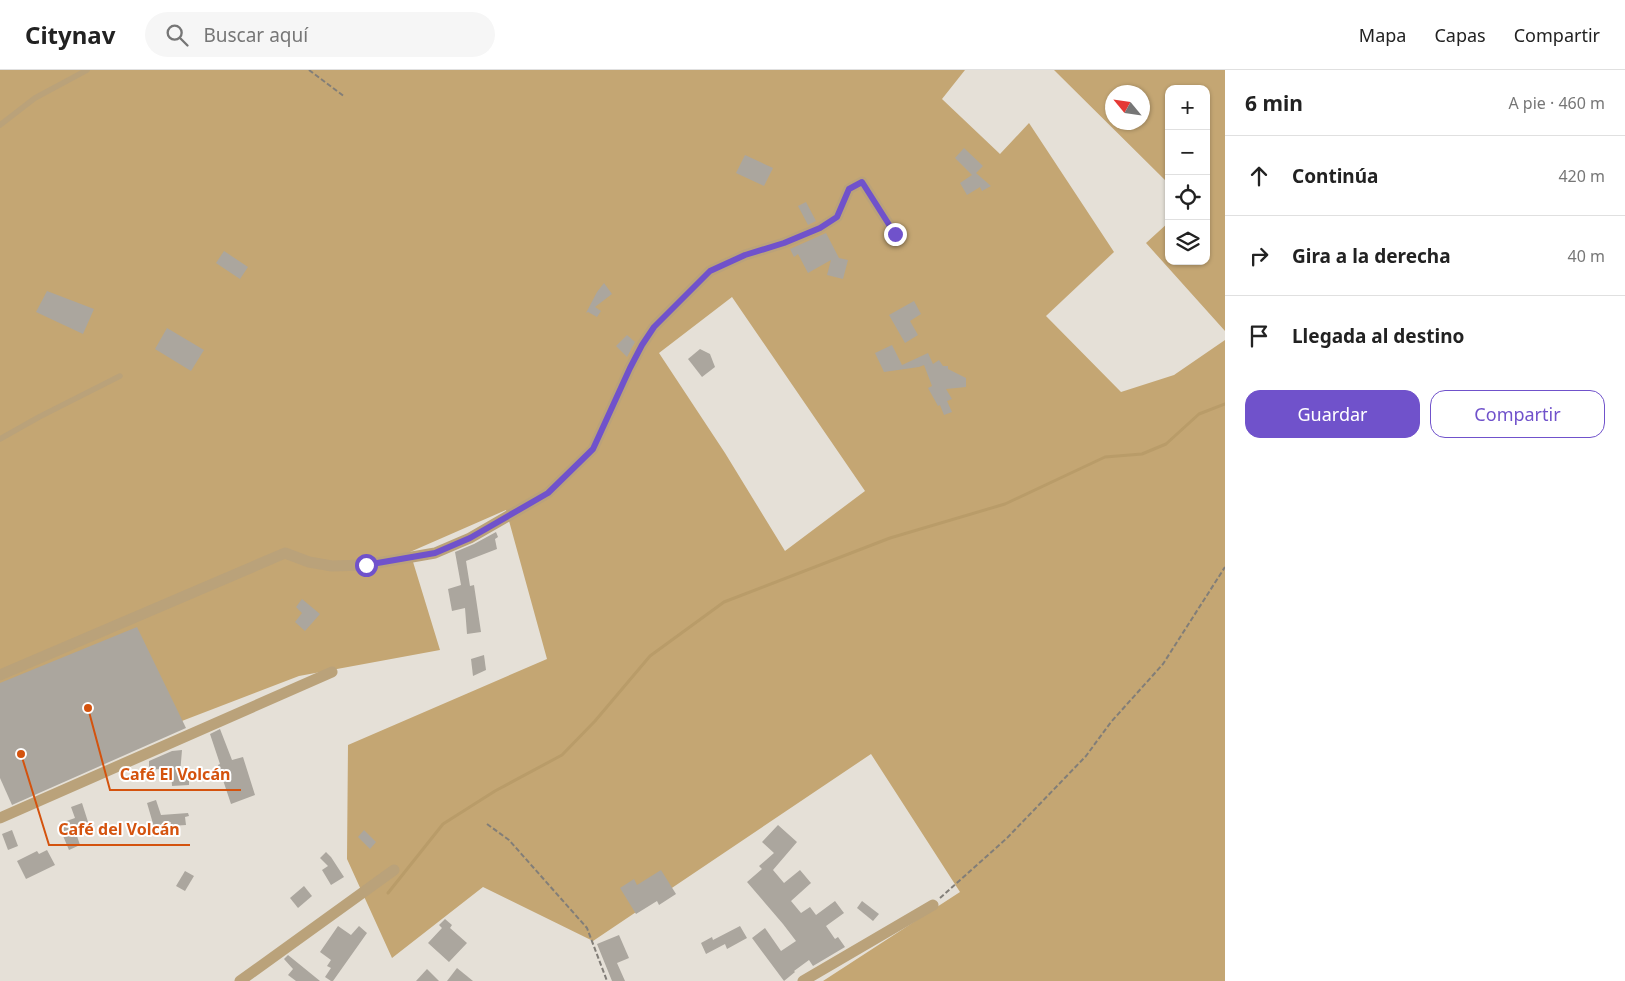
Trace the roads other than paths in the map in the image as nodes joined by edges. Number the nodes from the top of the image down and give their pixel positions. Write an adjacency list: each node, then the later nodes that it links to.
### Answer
1 (87, 70): 2 (lane)
2 (0, 125)
3 (895, 234): 7 (street)
4 (120, 376): 5 (lane)
5 (0, 439)
6 (332, 672): 8 (street)
7 (0, 676)
8 (0, 818)
9 (394, 870): 11 (street)
10 (933, 905): 12 (street)
11 (240, 981)
12 (803, 981)

